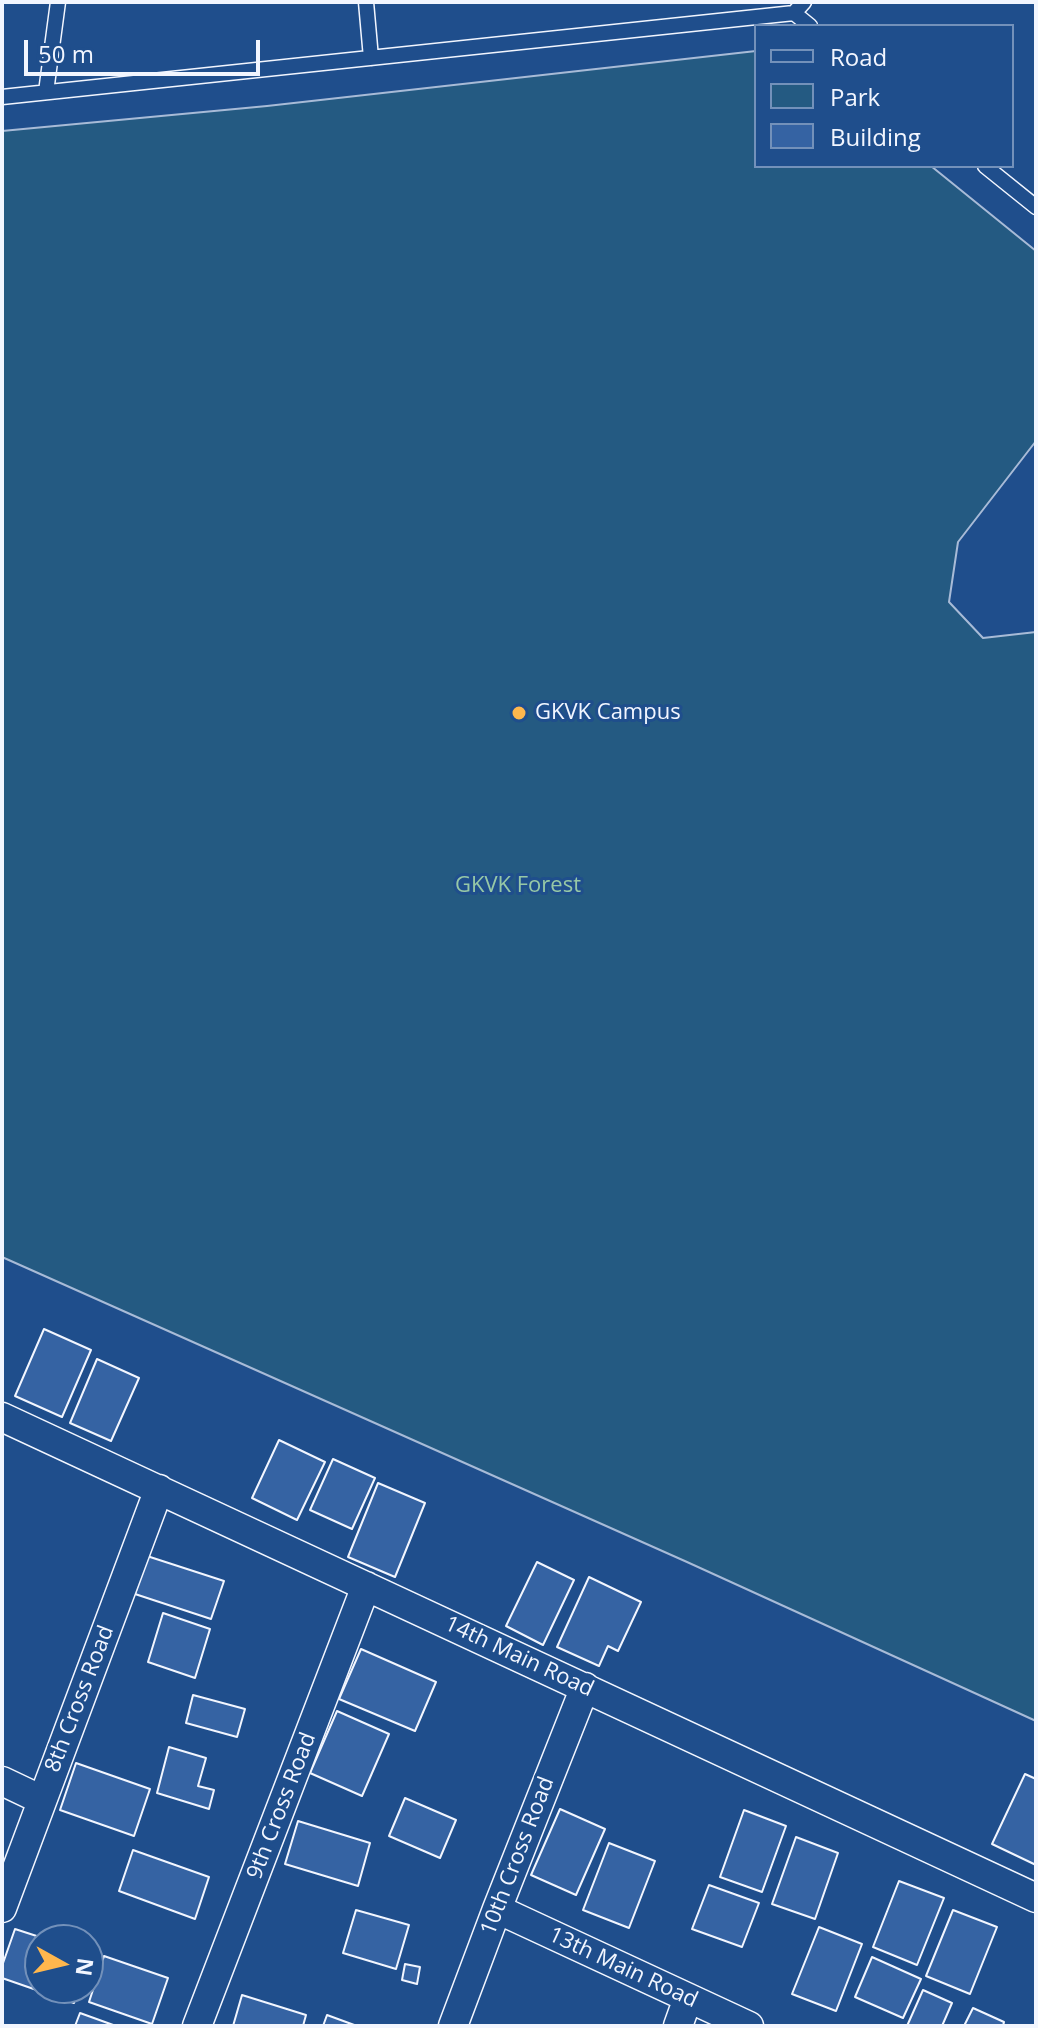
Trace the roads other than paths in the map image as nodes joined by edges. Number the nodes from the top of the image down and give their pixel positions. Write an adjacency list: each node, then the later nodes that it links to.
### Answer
1 (58, 2): 5 (lane)
2 (366, 2): 4 (lane)
3 (799, 8): 4 (lane)
4 (371, 58): 5 (lane)
5 (46, 92): 6 (lane)
6 (2, 97)
7 (987, 168): 8 (lane)
8 (1036, 207)
9 (2, 1417): 10 (street, 14th Main Road)
10 (159, 1489): 11 (street, 14th Main Road); 14 (street, 8th Cross Road)
11 (366, 1586): 12 (street, 14th Main Road); 19 (street, 9th Cross Road)
12 (585, 1687): 15 (street, 14th Main Road); 17 (street, 10th Cross Road)
13 (2, 1781): 14 (street)
14 (42, 1800): 16 (street, 8th Cross Road)
15 (1036, 1898)
16 (2, 1908)
17 (497, 1909): 18 (street, 13th Main Road); 20 (street, 10th Cross Road)
18 (688, 1998): 21 (street); 22 (street, 13th Main Road)
19 (197, 2026)
20 (453, 2026)
21 (678, 2026)
22 (749, 2026)

